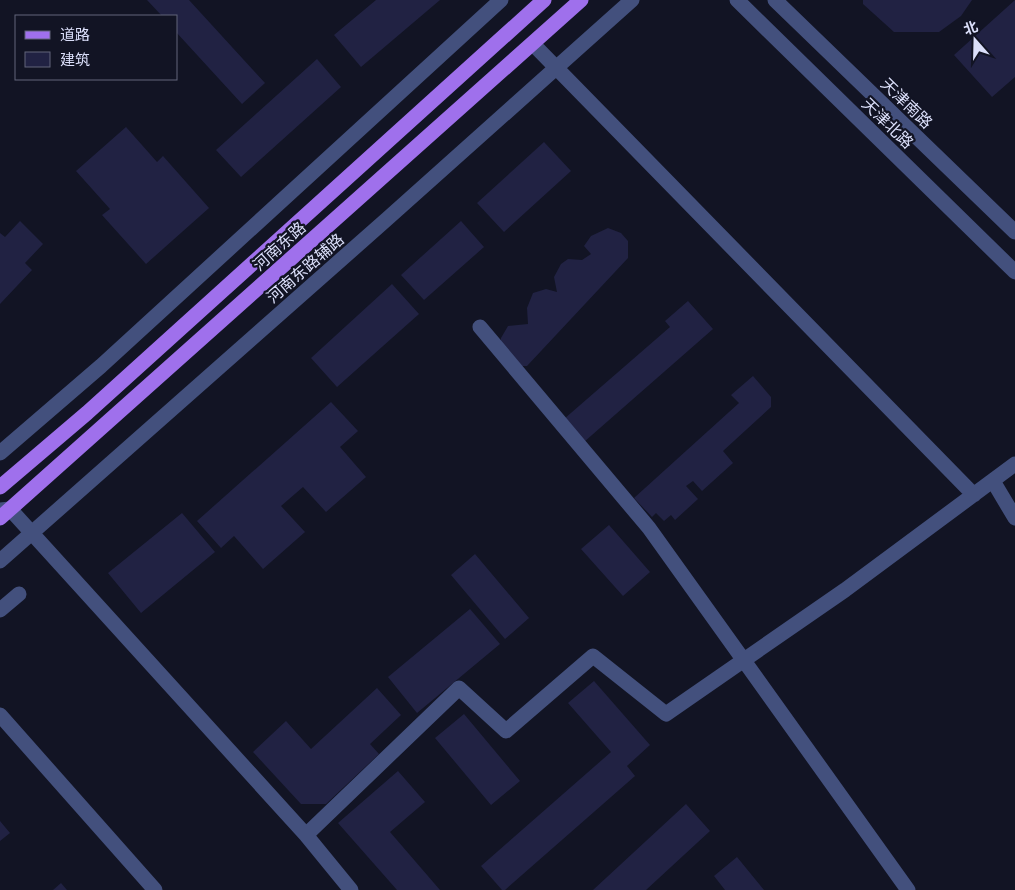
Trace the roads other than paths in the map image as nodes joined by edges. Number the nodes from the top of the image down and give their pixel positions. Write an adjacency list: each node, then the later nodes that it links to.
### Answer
1 (501, 0): 12 (street)
2 (544, 0): 15 (main road, 河南东路)
3 (581, 0): 7 (main road, 河南东路)
4 (632, 0): 8 (street, 河南东路辅路)
5 (737, 0): 10 (street, 天津北路)
6 (775, 0): 9 (street, 天津南路)
7 (533, 44): 8 (street); 17 (main road, 河南东路)
8 (556, 68): 16 (street); 19 (street, 河南东路辅路)
9 (1015, 232)
10 (1015, 272)
11 (480, 327): 23 (street)
12 (0, 453)
13 (1015, 464): 14 (street)
14 (993, 481): 16 (street); 18 (street)
15 (0, 487)
16 (974, 495): 23 (street)
17 (3, 512): 19 (street)
18 (1015, 518)
19 (32, 533): 20 (street, 河南东路辅路); 25 (street)
20 (0, 561)
21 (19, 594): 22 (street)
22 (0, 610)
23 (744, 660): 25 (street); 28 (street)
24 (0, 715): 26 (street)
25 (306, 836): 27 (street)
26 (155, 890)
27 (351, 890)
28 (908, 890)

